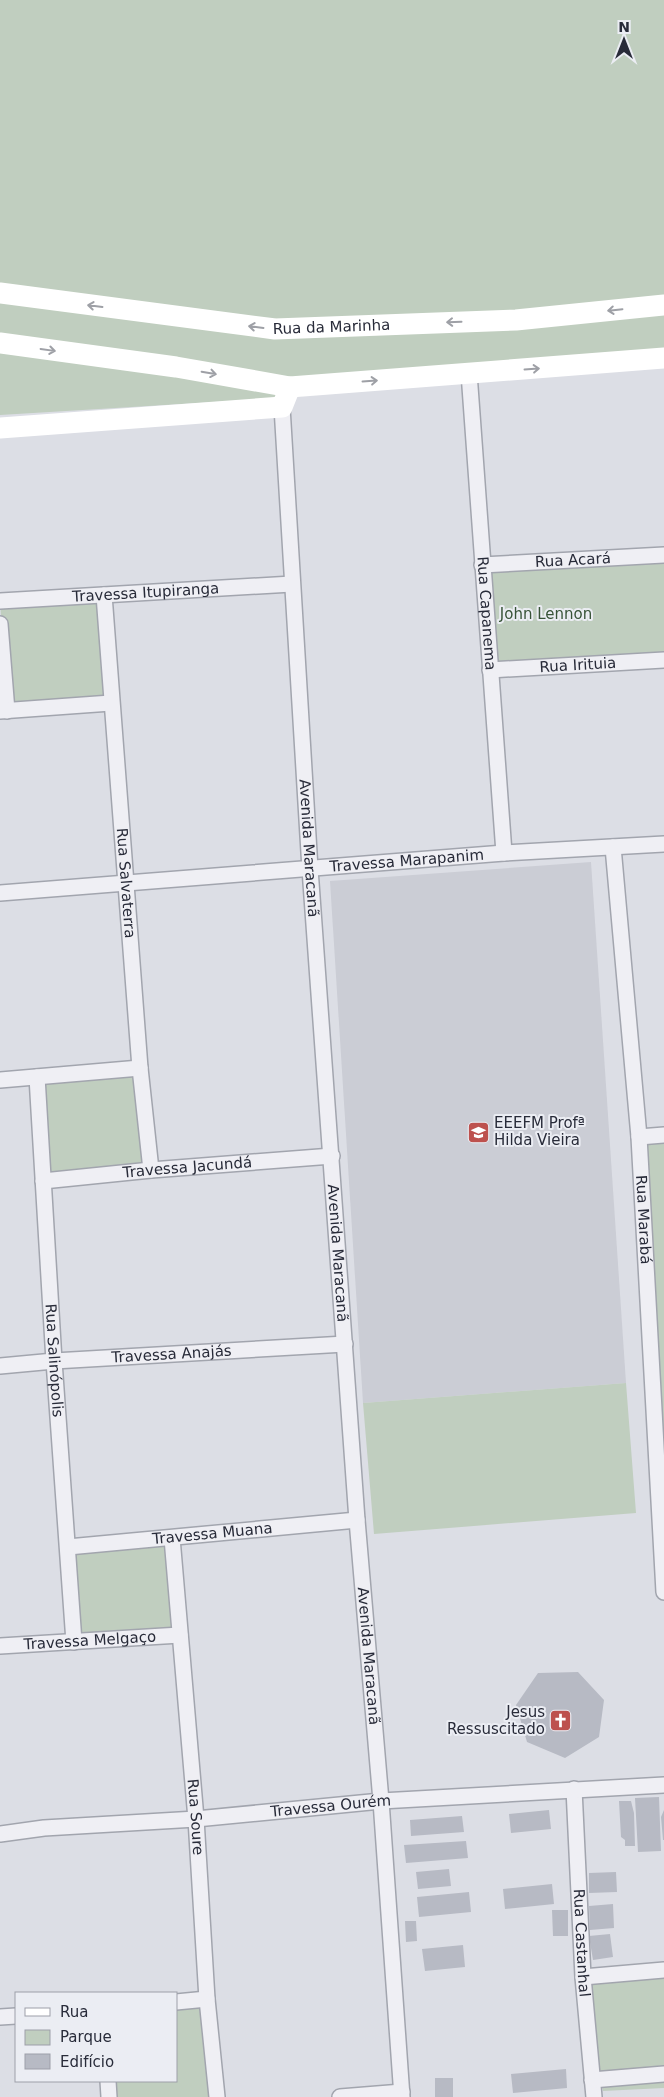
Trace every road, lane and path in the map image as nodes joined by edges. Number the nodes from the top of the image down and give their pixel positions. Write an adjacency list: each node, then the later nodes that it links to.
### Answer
1 (0, 293): 2 (main road, Rua da Marinha, one-way to 1)
2 (664, 305)
3 (0, 343): 6 (main road, one-way to 6)
4 (664, 358): 5 (main road, one-way to 4)
5 (469, 373): 6 (main road, one-way to 5); 10 (street, Rua Capanema)
6 (290, 387): 7 (main road)
7 (282, 406): 8 (main road); 11 (street, Avenida Maracanã)
8 (0, 428)
9 (664, 555): 10 (street, Rua Acará)
10 (482, 565): 16 (street, Rua Capanema)
11 (292, 584): 12 (street, Travessa Itupiranga); 22 (street, Avenida Maracanã)
12 (104, 595): 13 (street, Travessa Itupiranga); 17 (street, Rua Salvaterra)
13 (0, 601)
14 (0, 624): 18 (street)
15 (664, 660): 16 (street, Rua Irituia)
16 (490, 670): 21 (street, Rua Capanema)
17 (111, 703): 18 (street); 23 (street, Rua Salvaterra)
18 (3, 711)
19 (664, 844): 20 (street, Travessa Marapanim)
20 (613, 847): 21 (street, Travessa Marapanim); 29 (street, Rua Marabá)
21 (504, 853): 22 (street, Travessa Marapanim)
22 (310, 869): 23 (street, Travessa Marapanim); 30 (street, Avenida Maracanã)
23 (126, 883): 24 (street, Travessa Marapanim); 25 (street, Rua Salvaterra)
24 (0, 893)
25 (140, 1068): 26 (street); 31 (street, Rua Salvaterra)
26 (37, 1077): 27 (street); 32 (street, Rua Salinópolis)
27 (0, 1080)
28 (664, 1135): 29 (street)
29 (639, 1137): 36 (street, Rua Marabá)
30 (332, 1156): 31 (street, Travessa Jacundá); 33 (street, Avenida Maracanã)
31 (150, 1170): 32 (street, Travessa Jacundá)
32 (43, 1181): 34 (street, Rua Salinópolis)
33 (345, 1344): 34 (street, Travessa Anajás); 37 (street, Avenida Maracanã)
34 (54, 1361): 35 (street, Travessa Anajás); 39 (street, Rua Salinópolis)
35 (0, 1366)
36 (661, 1498): 40 (street, Rua Marabá)
37 (357, 1520): 38 (street, Travessa Muana); 46 (street, Avenida Maracanã)
38 (172, 1538): 39 (street, Travessa Muana); 41 (street, Rua Soure)
39 (68, 1548): 42 (street, Rua Salinópolis)
40 (664, 1592)
41 (180, 1635): 42 (street, Travessa Melgaço); 47 (street, Rua Soure)
42 (74, 1642): 43 (street, Travessa Melgaço)
43 (0, 1646)
44 (664, 1785): 45 (street, Travessa Ourém)
45 (574, 1789): 46 (street, Travessa Ourém); 50 (street, Rua Castanhal)
46 (381, 1801): 47 (street, Travessa Ourém); 58 (street, Avenida Maracanã)
47 (196, 1819): 48 (street, Travessa Ourém); 51 (street, Rua Soure)
48 (0, 1834)
49 (664, 1970): 50 (street)
50 (583, 1977): 56 (street, Rua Castanhal)
51 (207, 1999): 52 (street); 60 (street, Rua Soure)
52 (178, 2002)
53 (15, 2016): 54 (street)
54 (0, 2017)
55 (664, 2074): 56 (street)
56 (592, 2080): 62 (street, Rua Castanhal)
57 (108, 2082): 59 (street)
58 (402, 2094): 61 (street)
59 (109, 2097)
60 (217, 2097)
61 (340, 2097)
62 (594, 2097)

